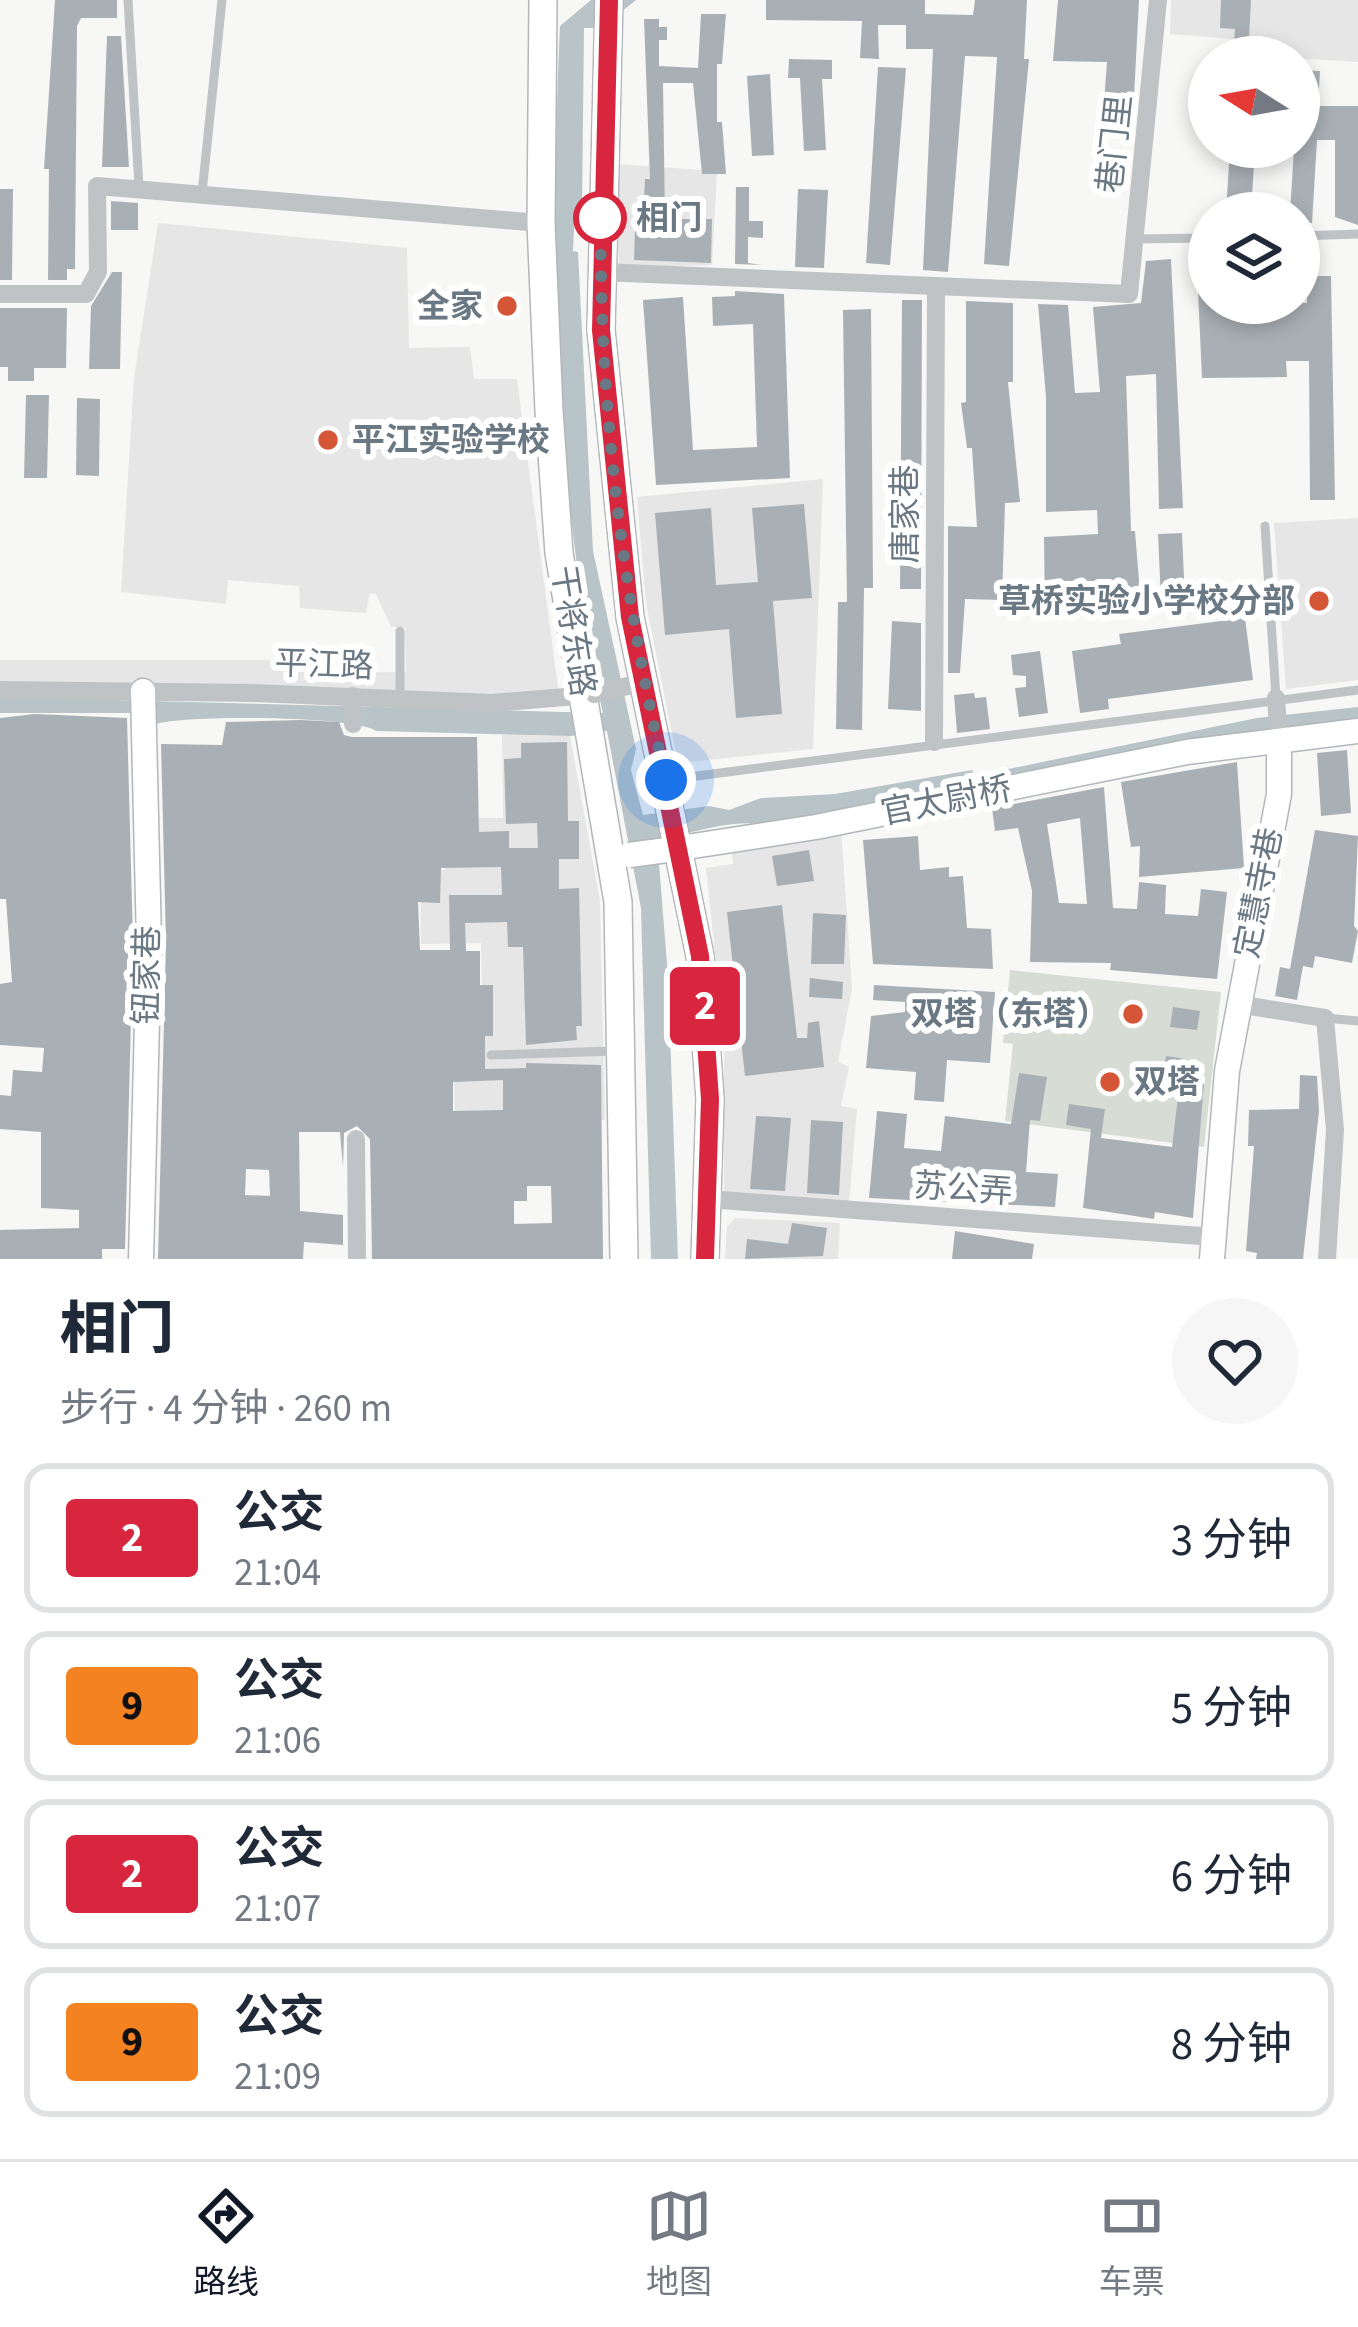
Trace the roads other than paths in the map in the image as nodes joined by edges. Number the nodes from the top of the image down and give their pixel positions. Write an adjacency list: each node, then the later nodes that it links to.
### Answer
1 (128, 0): 6 (lane)
2 (222, 0): 7 (lane)
3 (1158, 0): 12 (street, 巷门里)
4 (548, 4): 8 (main road, 干将东路)
5 (604, 11): 13 (main road, 干将东路)
6 (139, 188): 7 (street); 15 (street)
7 (202, 193): 8 (street)
8 (542, 223): 22 (main road, 干将东路)
9 (1358, 234): 10 (lane)
10 (1320, 235)
11 (1188, 238): 12 (lane)
12 (1135, 239): 14 (street, 巷门里)
13 (600, 272): 14 (street); 18 (main road, 干将东路)
14 (936, 286): 28 (street, 唐家巷)
15 (0, 294)
16 (1265, 526): 25 (lane, 定慧寺巷)
17 (400, 631): 21 (lane)
18 (638, 683): 22 (street, 平江路, bridge); 29 (main road, 干将东路)
19 (0, 690): 24 (street, 平江路)
20 (1358, 690): 25 (lane)
21 (400, 698): 22 (street, 平江路); 23 (street, 平江路)
22 (587, 698): 31 (main road, 干将东路)
23 (352, 699): 24 (street, 平江路); 26 (street)
24 (143, 702): 40 (street, 钮家巷)
25 (1278, 722): 27 (street, 官太尉桥); 28 (lane); 30 (street, 官太尉桥); 32 (street, 定慧寺巷)
26 (353, 724)
27 (1358, 731)
28 (934, 742): 29 (lane)
29 (668, 788): 30 (main road, 干将东路)
30 (675, 846): 31 (street, 官太尉桥, bridge); 38 (main road, 干将东路)
31 (621, 856): 35 (main road, 干将东路)
32 (1237, 1004): 33 (street); 39 (street, 定慧寺巷)
33 (1325, 1018): 34 (lane); 44 (street)
34 (1358, 1021)
35 (620, 1051): 36 (lane); 42 (main road, 干将东路)
36 (491, 1055)
37 (356, 1139): 41 (street)
38 (708, 1199): 39 (street, 苏公弄); 43 (main road, 干将东路)
39 (1213, 1248)
40 (141, 1259)
41 (357, 1259)
42 (624, 1259)
43 (705, 1259)
44 (1327, 1259)

